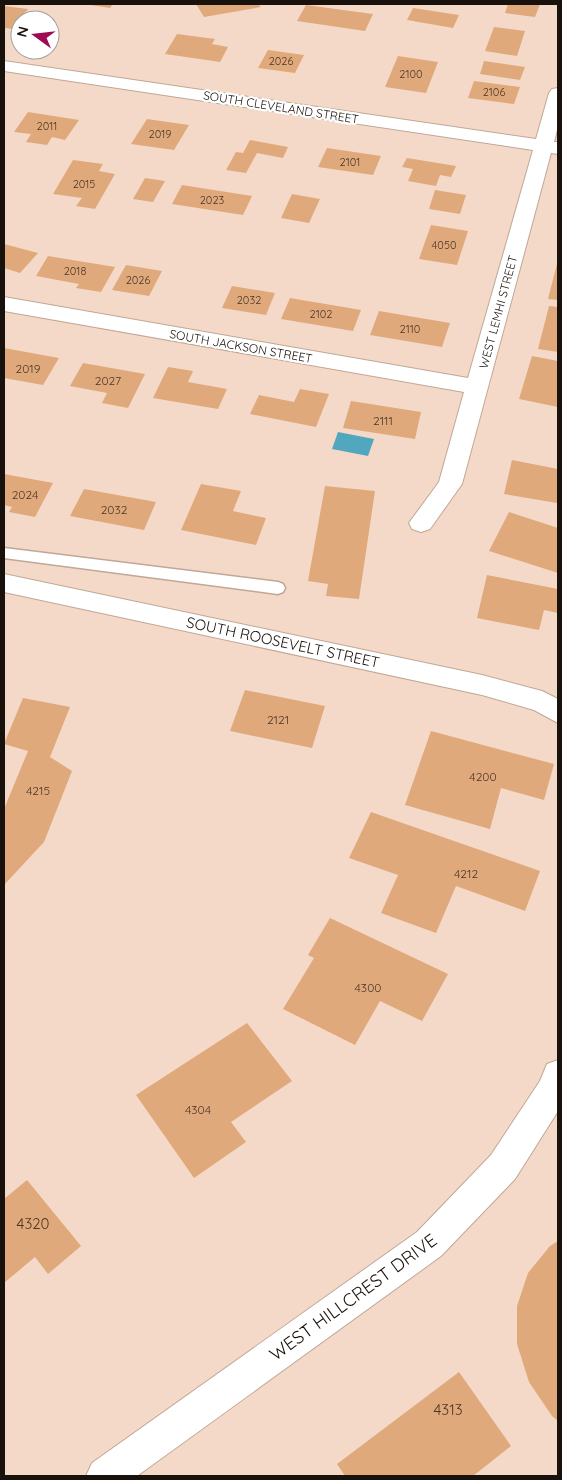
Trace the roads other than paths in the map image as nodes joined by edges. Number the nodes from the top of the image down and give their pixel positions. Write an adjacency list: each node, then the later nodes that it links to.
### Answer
1 (4, 66): 3 (street, SOUTH CLEVELAND STREET)
2 (558, 93): 3 (street, WEST LEMHI STREET)
3 (551, 147): 5 (street, WEST LEMHI STREET)
4 (4, 304): 5 (street, SOUTH JACKSON STREET)
5 (478, 387): 6 (street, WEST LEMHI STREET)
6 (421, 523)
7 (4, 553): 9 (lane)
8 (4, 583): 10 (street, SOUTH ROOSEVELT STREET)
9 (278, 588)
10 (558, 712)
11 (558, 1075): 12 (street, WEST HILLCREST DRIVE)
12 (105, 1476)

